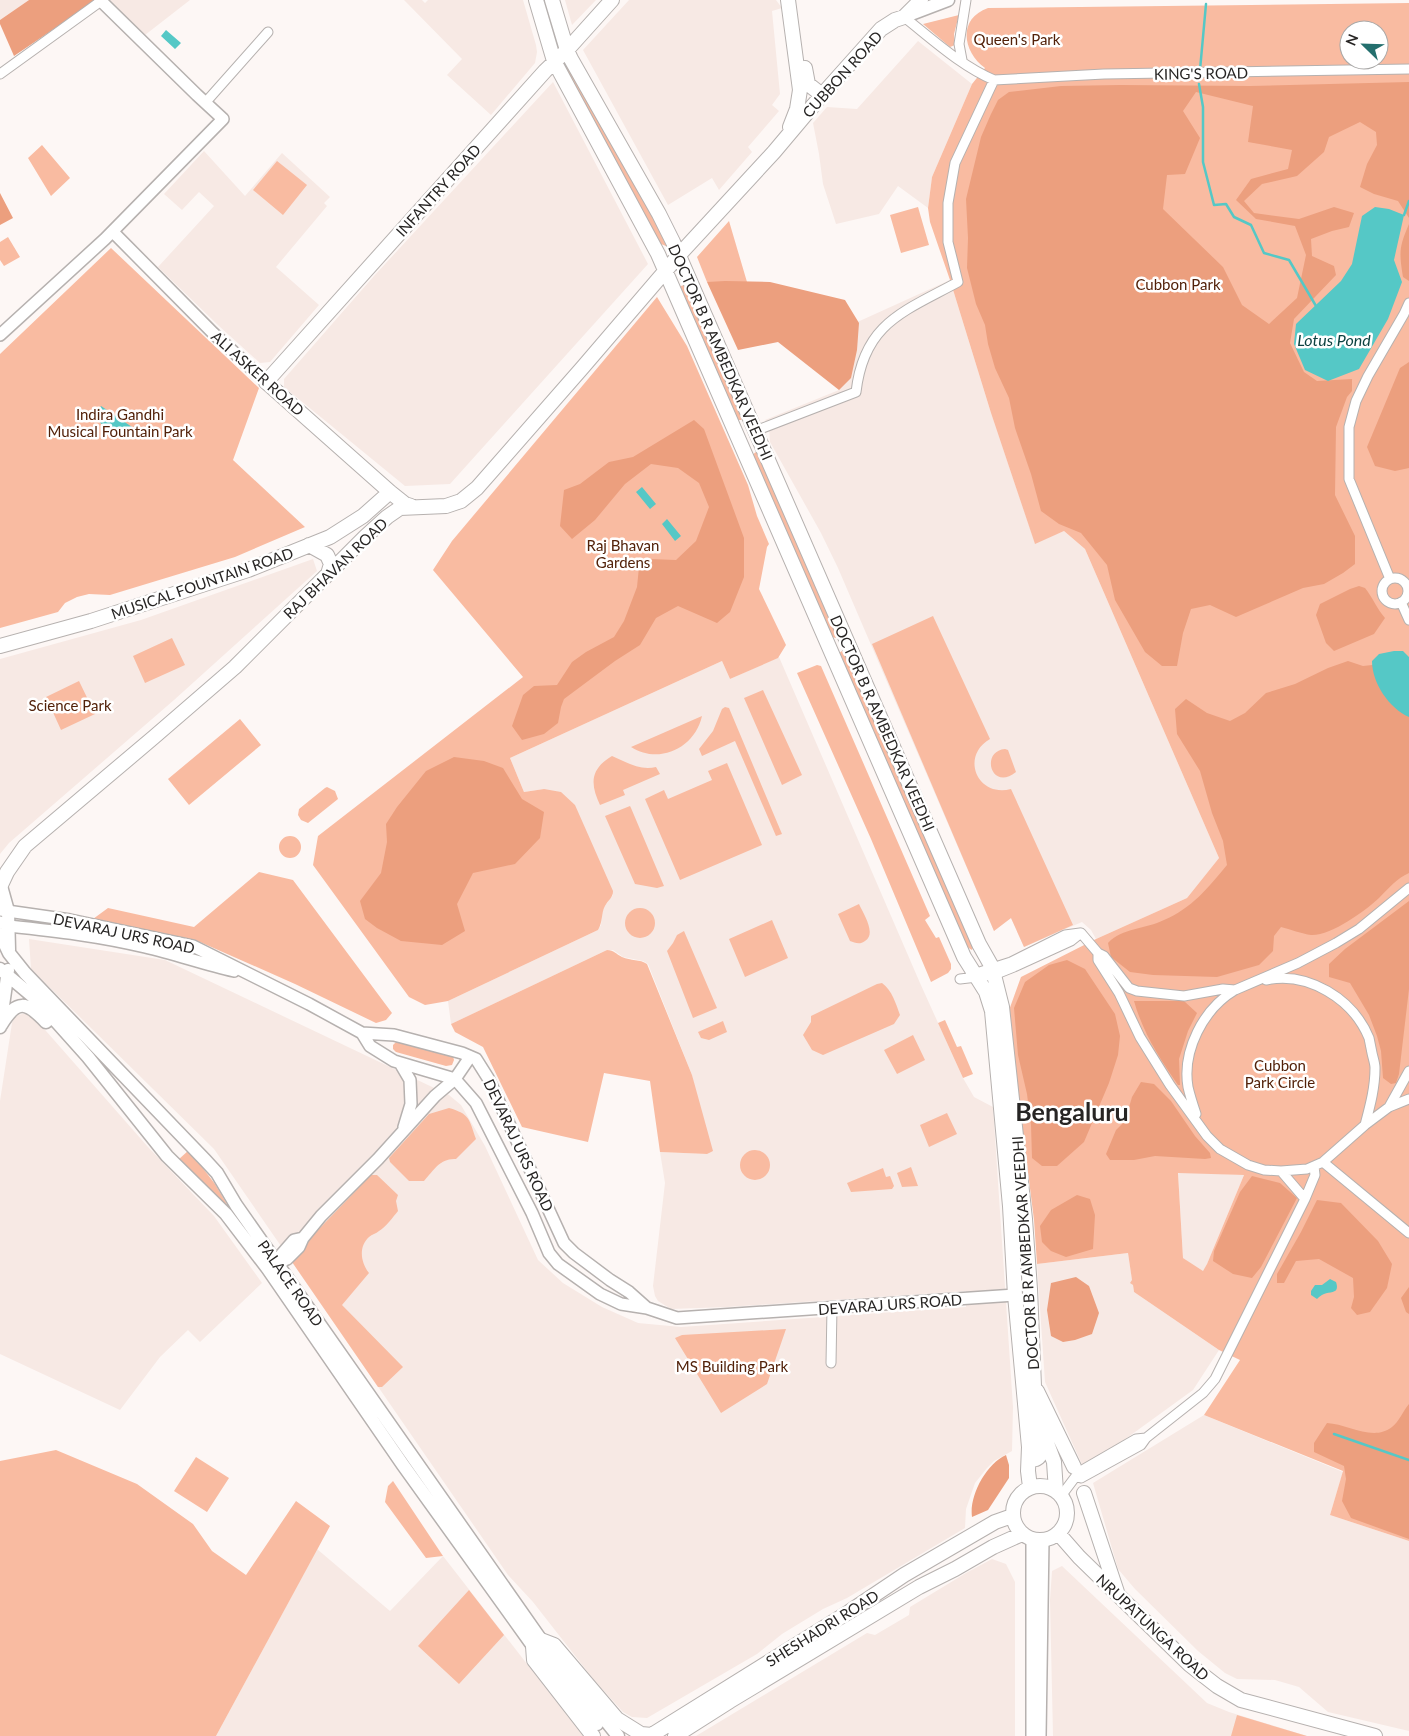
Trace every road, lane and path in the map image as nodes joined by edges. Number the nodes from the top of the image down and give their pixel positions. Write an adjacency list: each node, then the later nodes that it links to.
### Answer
1 (536, 0): 14 (main road, DOCTOR B R AMBEDKAR VEEDHI)
2 (552, 0): 12 (main road, DOCTOR B R AMBEDKAR VEEDHI)
3 (612, 0): 12 (main road, INFANTRY ROAD)
4 (788, 0): 20 (main road)
5 (797, 0): 18 (main road)
6 (921, 0): 10 (main road, CUBBON ROAD)
7 (948, 0): 10 (main road, CUBBON ROAD)
8 (966, 0): 13 (street)
9 (101, 1): 16 (street); 19 (street)
10 (904, 17): 13 (street); 18 (main road, CUBBON ROAD)
11 (268, 32): 19 (street)
12 (567, 50): 14 (main road, INFANTRY ROAD); 22 (main road, DOCTOR B R AMBEDKAR VEEDHI)
13 (962, 60): 17 (street)
14 (554, 61): 23 (main road, DOCTOR B R AMBEDKAR VEEDHI); 28 (main road, INFANTRY ROAD)
15 (1409, 69): 17 (street, KING'S ROAD)
16 (0, 74)
17 (994, 80): 30 (street)
18 (822, 95): 20 (main road, CUBBON ROAD)
19 (204, 103): 21 (street)
20 (786, 137): 22 (main road, RAJ BHAVAN ROAD)
21 (113, 232): 27 (street); 28 (street, ALI ASKER ROAD)
22 (679, 255): 23 (main road, RAJ BHAVAN ROAD); 30 (main road, DOCTOR B R AMBEDKAR VEEDHI)
23 (666, 270): 24 (main road, RAJ BHAVAN ROAD); 26 (main road, DOCTOR B R AMBEDKAR VEEDHI)
24 (646, 294): 26 (main road); 33 (main road, RAJ BHAVAN ROAD)
25 (1409, 303): 36 (street)
26 (685, 318): 29 (main road, DOCTOR B R AMBEDKAR VEEDHI)
27 (0, 335)
28 (266, 382): 32 (main road, ALI ASKER ROAD)
29 (733, 429): 30 (main road); 31 (main road, DOCTOR B R AMBEDKAR VEEDHI)
30 (755, 431): 31 (main road); 46 (main road, DOCTOR B R AMBEDKAR VEEDHI)
31 (742, 449): 49 (main road, DOCTOR B R AMBEDKAR VEEDHI)
32 (390, 492): 33 (main road, ALI ASKER ROAD); 34 (main road, MUSICAL FOUNTAIN ROAD)
33 (411, 506): 35 (main road, RAJ BHAVAN ROAD)
34 (309, 545): 35 (main road); 39 (main road, MUSICAL FOUNTAIN ROAD)
35 (328, 574): 40 (main road, RAJ BHAVAN ROAD)
36 (1390, 578): 37 (street); 37 (street)
37 (1401, 602): 38 (street)
38 (1409, 620)
39 (0, 646)
40 (0, 887): 42 (main road, RAJ BHAVAN ROAD)
41 (1409, 888): 50 (street)
42 (4, 910): 43 (main road, RAJ BHAVAN ROAD); 48 (street, DEVARAJ URS ROAD)
43 (3, 927): 44 (main road, RAJ BHAVAN ROAD); 48 (street, DEVARAJ URS ROAD)
44 (9, 953): 47 (main road, RAJ BHAVAN ROAD); 62 (main road, PALACE ROAD)
45 (1098, 953): 46 (street); 51 (street); 65 (street)
46 (993, 971): 49 (street); 78 (main road, DOCTOR B R AMBEDKAR VEEDHI)
47 (4, 972): 52 (main road, RAJ BHAVAN ROAD); 58 (main road, PALACE ROAD)
48 (243, 973): 53 (street, DEVARAJ URS ROAD)
49 (975, 976): 74 (main road, DOCTOR B R AMBEDKAR VEEDHI)
50 (1249, 984): 51 (street); 66 (street)
51 (1235, 990): 65 (street)
52 (0, 1026): 58 (main road, PALACE ROAD)
53 (362, 1034): 54 (street, DEVARAJ URS ROAD); 55 (street, DEVARAJ URS ROAD)
54 (394, 1035): 55 (street); 56 (street, DEVARAJ URS ROAD)
55 (387, 1056): 57 (street, DEVARAJ URS ROAD)
56 (470, 1057): 60 (street); 75 (street, DEVARAJ URS ROAD)
57 (400, 1063): 60 (street, DEVARAJ URS ROAD); 67 (street)
58 (93, 1065): 64 (main road, PALACE ROAD)
59 (1409, 1071): 63 (street)
60 (455, 1080): 67 (street); 75 (street, DEVARAJ URS ROAD)
61 (1409, 1099): 63 (street)
62 (149, 1101): 64 (main road); 73 (main road, PALACE ROAD)
63 (1389, 1107): 66 (street)
64 (134, 1114): 73 (main road, PALACE ROAD)
65 (1198, 1120): 70 (street)
66 (1365, 1125): 68 (street)
67 (402, 1131): 73 (street)
68 (1324, 1162): 69 (street); 72 (street)
69 (1314, 1166): 70 (street); 71 (street)
70 (1281, 1171): 71 (street)
71 (1305, 1199): 81 (street)
72 (1409, 1233)
73 (277, 1268): 89 (main road, PALACE ROAD)
74 (1015, 1295): 76 (street, DEVARAJ URS ROAD); 80 (main road, DOCTOR B R AMBEDKAR VEEDHI)
75 (647, 1308): 76 (street, DEVARAJ URS ROAD)
76 (832, 1308): 77 (street)
77 (831, 1363)
78 (1034, 1386): 79 (main road, DOCTOR B R AMBEDKAR VEEDHI); 81 (main road)
79 (1041, 1427): 80 (main road); 83 (main road, DOCTOR B R AMBEDKAR VEEDHI)
80 (1029, 1447): 82 (main road, DOCTOR B R AMBEDKAR VEEDHI)
81 (1076, 1472): 83 (street)
82 (1030, 1487): 83 (main road); 85 (main road)
83 (1059, 1493): 86 (main road)
84 (1084, 1493): 88 (main road)
85 (1012, 1516): 87 (main road); 93 (main road, SHESHADRI ROAD)
86 (1058, 1533): 87 (main road); 88 (main road, NRUPATUNGA ROAD)
87 (1032, 1538): 94 (main road, SHESHADRI ROAD); 95 (street); 96 (street)
88 (1118, 1595): 97 (main road, NRUPATUNGA ROAD)
89 (537, 1643): 90 (main road); 91 (main road); 92 (main road); 93 (main road)
90 (593, 1736)
91 (607, 1736)
92 (618, 1736)
93 (651, 1736)
94 (674, 1736)
95 (1032, 1736)
96 (1040, 1736)
97 (1375, 1736)

